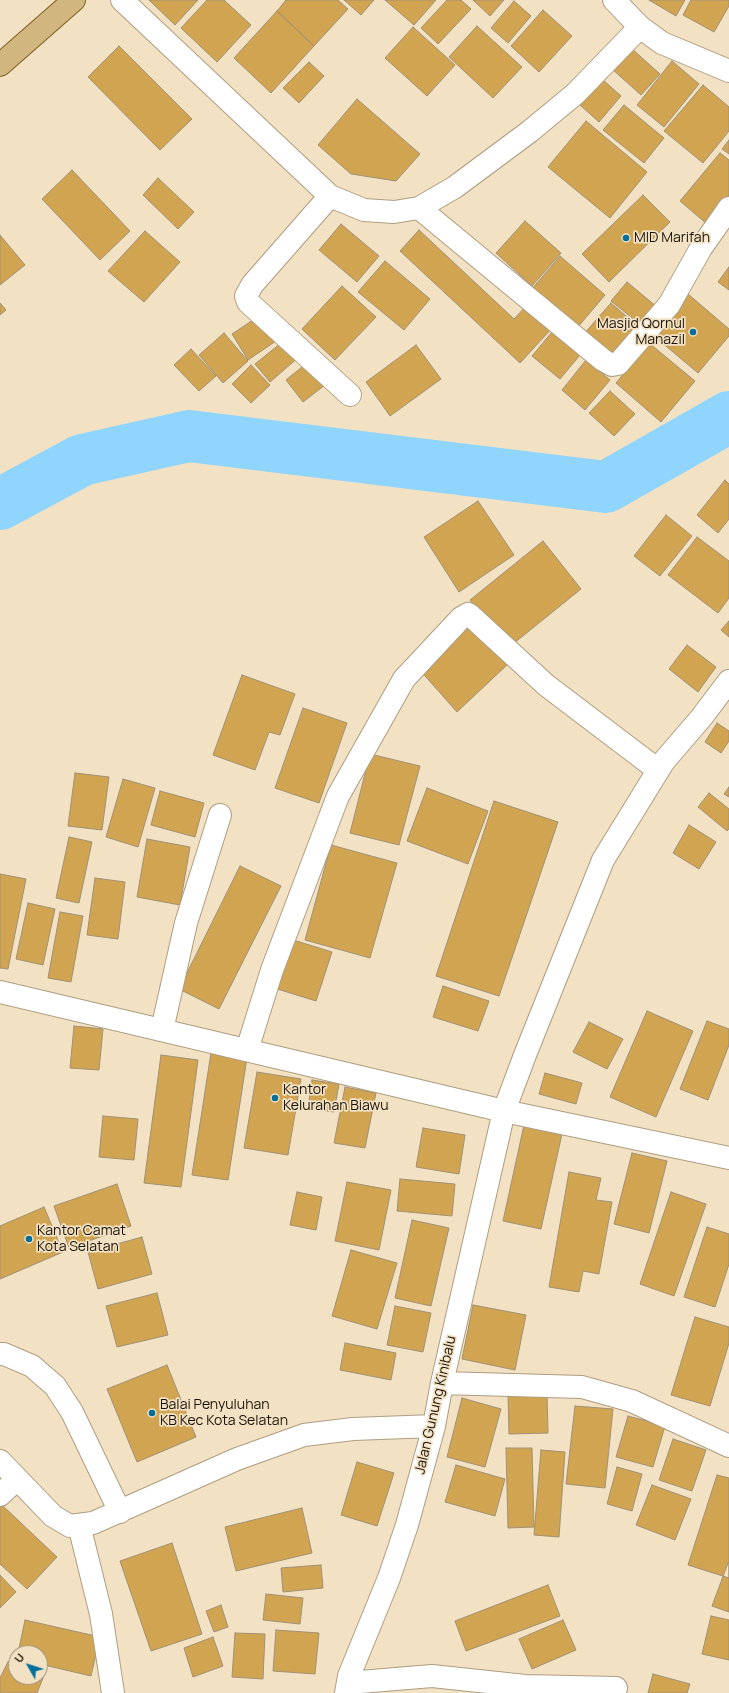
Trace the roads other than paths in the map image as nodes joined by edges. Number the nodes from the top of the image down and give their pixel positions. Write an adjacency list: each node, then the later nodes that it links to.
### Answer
1 (74, 0): 5 (main road)
2 (122, 0): 7 (street)
3 (614, 0): 4 (street)
4 (640, 27): 6 (street); 8 (street)
5 (0, 65)
6 (729, 72)
7 (330, 196): 8 (street); 10 (street)
8 (419, 208): 9 (street)
9 (729, 208)
10 (350, 395)
11 (729, 681): 12 (street, Jalan Gunung Kinibalu)
12 (658, 770): 16 (street); 17 (street, Jalan Gunung Kinibalu)
13 (220, 815): 15 (street)
14 (0, 992): 15 (street)
15 (162, 1030): 16 (street)
16 (247, 1050): 17 (street)
17 (504, 1111): 18 (street); 20 (street, Jalan Gunung Kinibalu)
18 (729, 1158)
19 (0, 1354): 26 (street)
20 (442, 1383): 21 (street, Jalan Gunung Kinibalu); 22 (street)
21 (434, 1426): 26 (street); 28 (street, Jalan Gunung Kinibalu)
22 (729, 1446)
23 (0, 1461): 24 (street)
24 (17, 1479): 25 (street); 27 (street)
25 (0, 1495)
26 (120, 1512): 27 (street)
27 (79, 1525): 30 (street)
28 (347, 1688): 29 (street)
29 (616, 1688)
30 (113, 1693)

